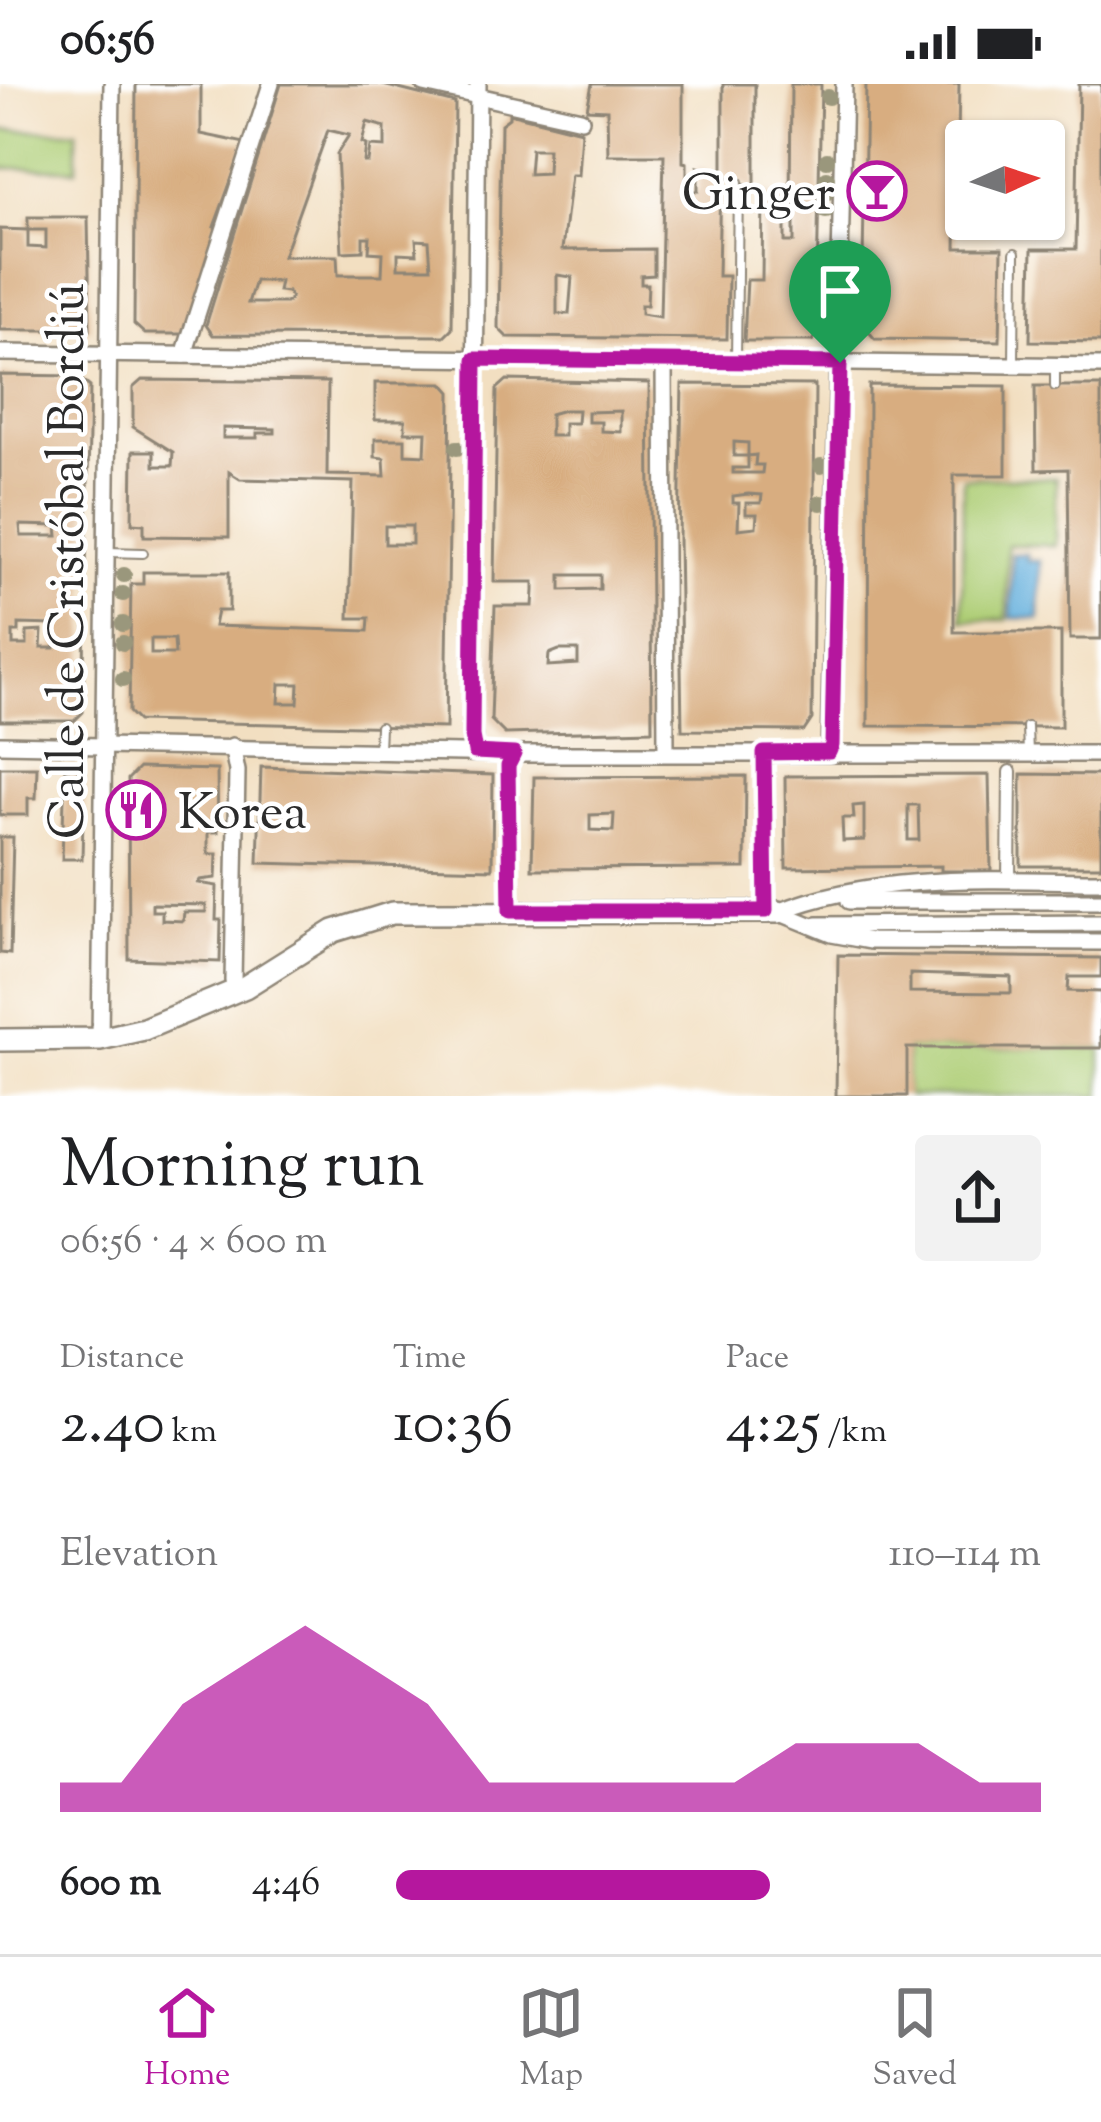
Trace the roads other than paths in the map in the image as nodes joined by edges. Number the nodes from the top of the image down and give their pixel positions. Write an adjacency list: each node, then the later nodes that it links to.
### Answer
1 (112, 84): 10 (street, Calle de Cristóbal Bordiú)
2 (272, 84): 11 (street)
3 (424, 84): 5 (street)
4 (844, 84): 15 (street)
5 (478, 90): 6 (street); 12 (street)
6 (581, 119)
7 (738, 182): 14 (lane)
8 (1015, 254): 16 (lane)
9 (0, 353): 10 (street)
10 (109, 355): 11 (street); 21 (street, Calle de Cristóbal Bordiú)
11 (184, 355): 12 (street)
12 (475, 359): 13 (street); 30 (street)
13 (664, 361): 14 (street); 31 (street)
14 (736, 362): 15 (street)
15 (840, 363): 16 (street); 32 (street)
16 (1014, 365): 17 (street)
17 (1055, 366): 18 (street); 19 (lane)
18 (1101, 366)
19 (1055, 386)
20 (88, 489): 21 (lane)
21 (108, 489): 22 (street, Calle de Cristóbal Bordiú)
22 (108, 552): 23 (lane); 27 (street, Calle de Cristóbal Bordiú)
23 (143, 553)
24 (380, 727): 29 (lane)
25 (1027, 727): 34 (lane)
26 (0, 744): 27 (street)
27 (106, 746): 28 (street); 49 (street, Calle de Cristóbal Bordiú)
28 (232, 746): 29 (street); 47 (street)
29 (379, 750): 30 (street)
30 (475, 752): 35 (street)
31 (666, 752): 33 (street); 35 (street)
32 (829, 752): 33 (street); 34 (street)
33 (764, 753): 43 (street)
34 (1028, 753): 36 (street)
35 (514, 754): 42 (street)
36 (1101, 754)
37 (1010, 772): 38 (street)
38 (1009, 880): 39 (street); 40 (street)
39 (1101, 881)
40 (810, 899): 41 (street); 43 (street)
41 (1101, 901)
42 (510, 911): 43 (street); 47 (street)
43 (772, 912): 45 (street)
44 (1101, 923): 45 (street)
45 (814, 926): 46 (street)
46 (1101, 942)
47 (239, 990): 49 (street)
48 (0, 1040): 49 (street)
49 (100, 1040)

